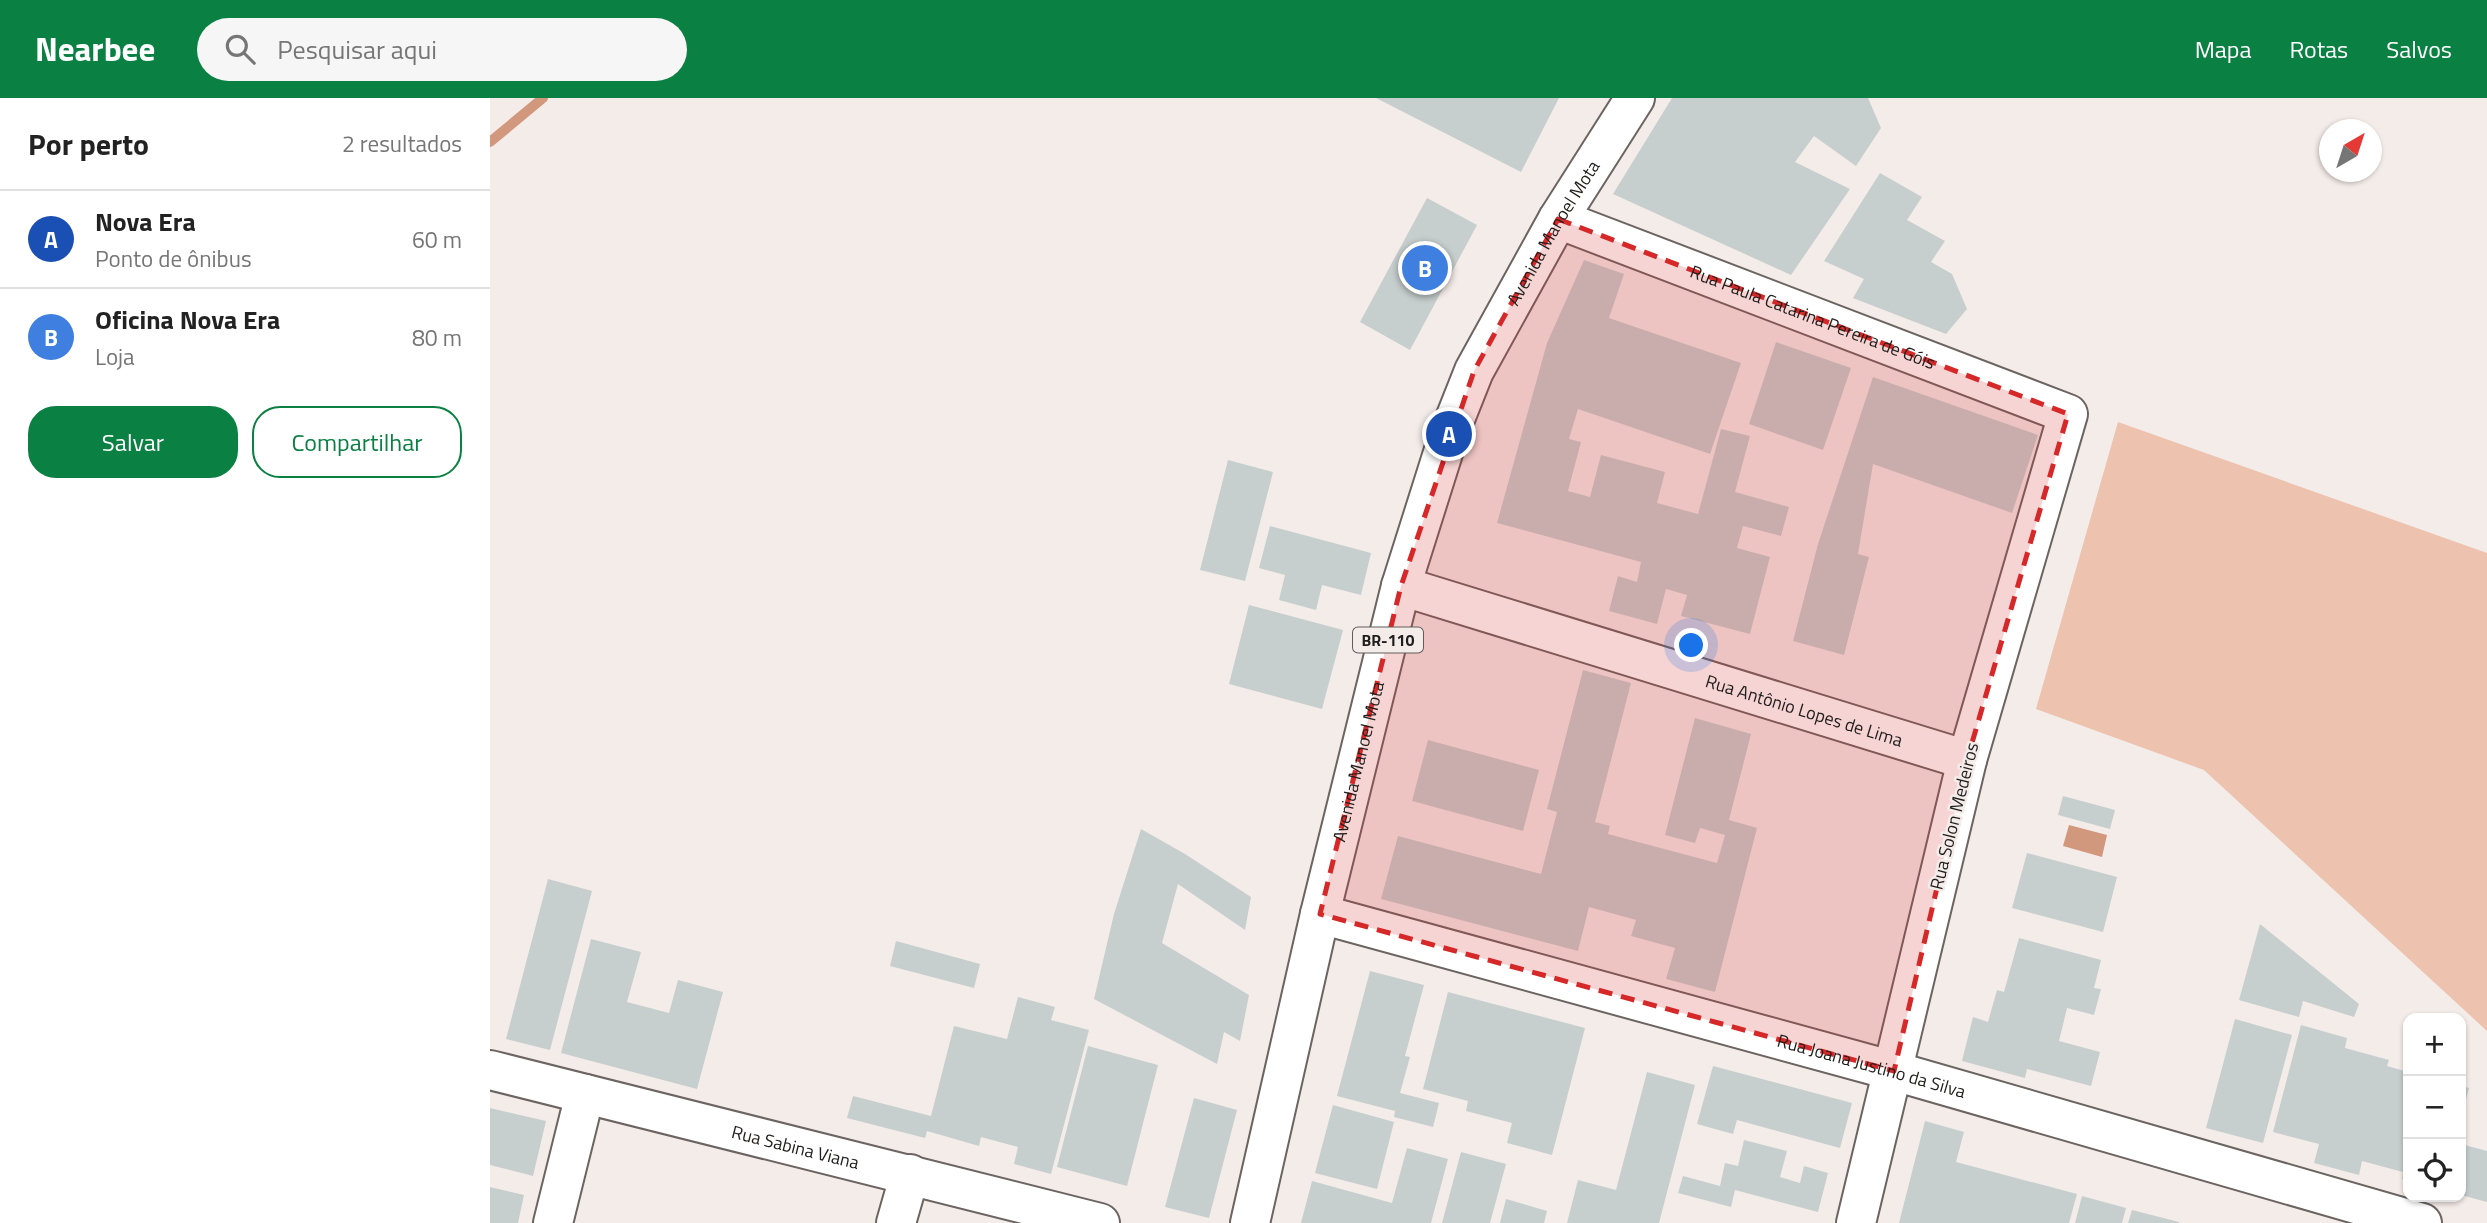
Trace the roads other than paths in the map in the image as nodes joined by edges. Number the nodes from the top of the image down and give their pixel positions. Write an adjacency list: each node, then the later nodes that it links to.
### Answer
1 (1635, 98): 2 (street, Avenida Manoel Mota / BR-110)
2 (1558, 219): 3 (street, Rua Paula Catarina Pereira de Góis); 4 (street, Avenida Manoel Mota / BR-110)
3 (2068, 414): 5 (street, Rua Solon Medeiros)
4 (1401, 586): 5 (street, Rua Antônio Lopes de Lima); 6 (street, Avenida Manoel Mota / BR-110)
5 (1966, 761): 8 (street, Rua Solon Medeiros)
6 (1320, 914): 8 (street, Rua Joana Justino da Silva); 14 (street, Avenida Manoel Mota / BR-110)
7 (490, 1070): 9 (street, Rua Sabina Viana)
8 (1894, 1071): 15 (street, Rua Solon Medeiros); 16 (street, Rua Joana Justino da Silva)
9 (585, 1094): 10 (street, Rua Sabina Viana); 11 (street)
10 (910, 1174): 12 (street); 13 (street, Rua Sabina Viana)
11 (553, 1223)
12 (896, 1223)
13 (1100, 1223)
14 (1250, 1223)
15 (1856, 1223)
16 (2422, 1223)

